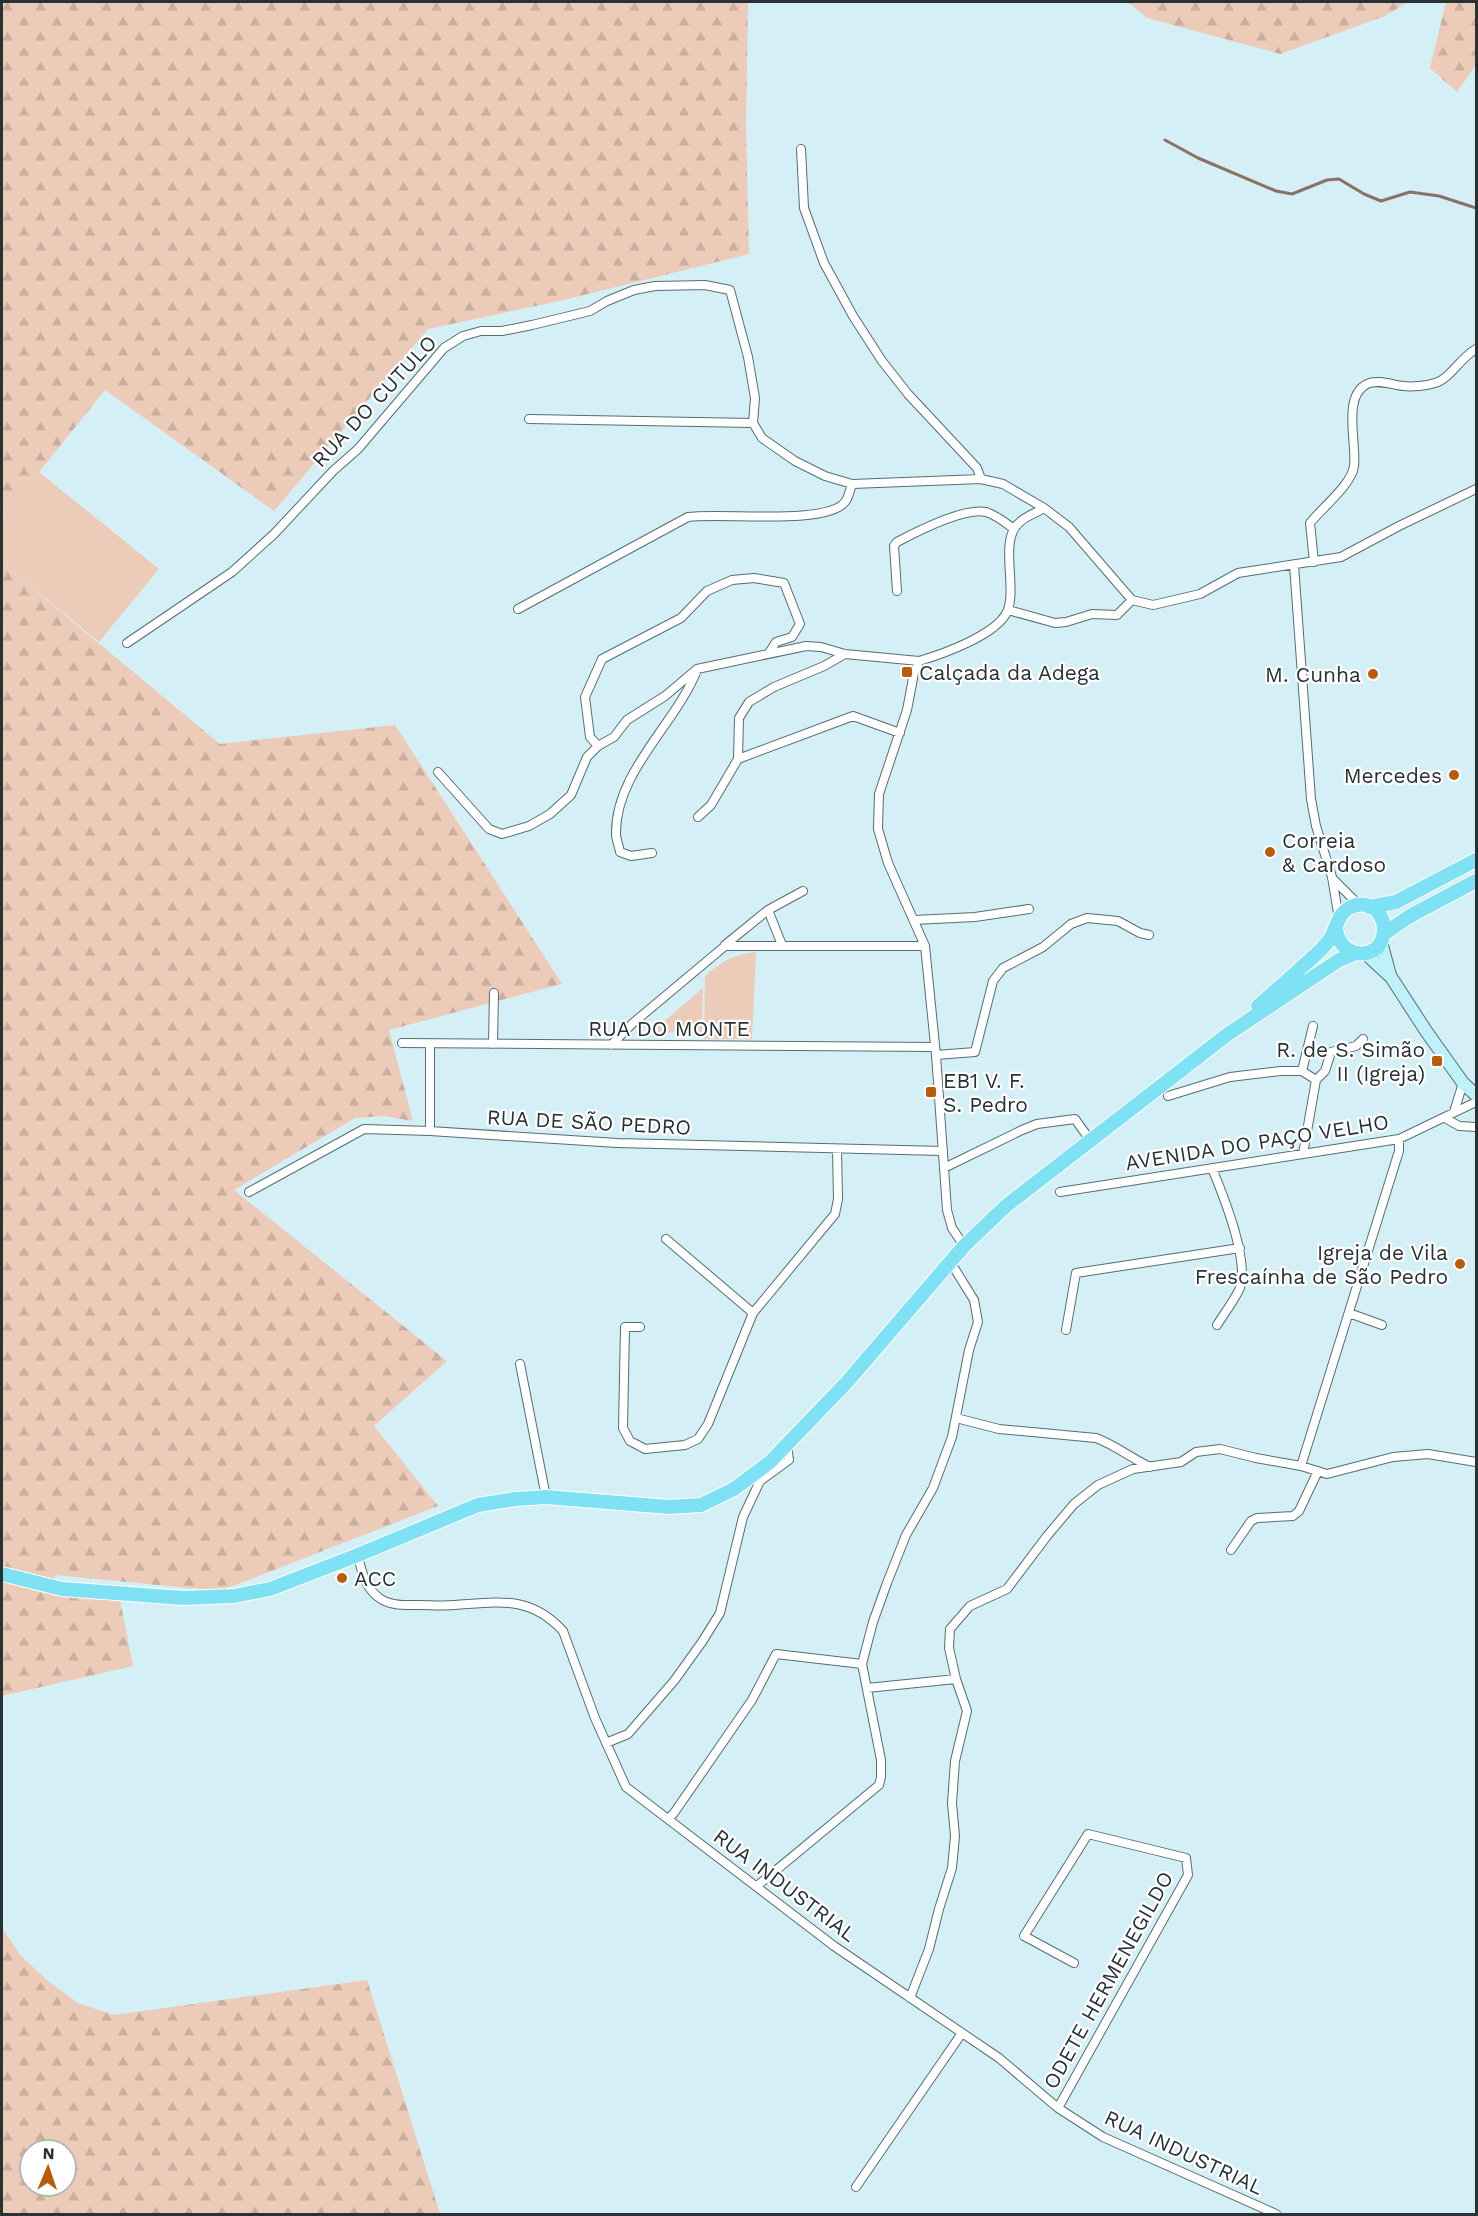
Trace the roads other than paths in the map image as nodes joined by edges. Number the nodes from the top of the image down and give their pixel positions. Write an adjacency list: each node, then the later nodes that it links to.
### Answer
1 (801, 149): 5 (street)
2 (1476, 349): 10 (street)
3 (529, 420): 4 (street)
4 (753, 423): 6 (street); 16 (street, RUA DO CUTULO)
5 (981, 479): 6 (street); 8 (street)
6 (852, 484): 14 (street)
7 (1476, 489): 10 (street)
8 (1044, 508): 9 (street); 13 (street)
9 (1014, 529): 12 (street); 15 (street)
10 (1314, 562): 11 (street)
11 (1294, 565): 13 (street); 28 (street)
12 (897, 591)
13 (1132, 600): 15 (street)
14 (518, 609)
15 (1008, 610): 19 (street)
16 (127, 643)
17 (769, 653): 18 (street); 20 (street); 22 (street)
18 (845, 654): 19 (street); 23 (street)
19 (919, 661): 21 (street)
20 (697, 669): 22 (street); 26 (street)
21 (900, 733): 23 (street); 34 (street)
22 (598, 746): 24 (street)
23 (738, 759): 25 (street)
24 (438, 772)
25 (698, 817)
26 (652, 853)
27 (1476, 860): 31 (main road)
28 (1332, 877): 31 (street); 35 (street)
29 (1476, 881): 37 (main road)
30 (803, 891): 33 (street)
31 (1364, 906): 35 (main road); 37 (main road)
32 (1029, 909): 34 (street)
33 (768, 910): 38 (street); 39 (street)
34 (914, 920): 40 (street)
35 (1338, 924): 41 (main road); 45 (main road)
36 (1149, 935): 51 (street, RUA DO MONTE)
37 (1383, 938): 41 (main road); 42 (main road)
38 (782, 945): 39 (street); 40 (street)
39 (725, 946): 50 (street)
40 (925, 946): 51 (street)
41 (1360, 953): 42 (main road); 45 (main road)
42 (1390, 977): 54 (main road)
43 (494, 993): 49 (street)
44 (1313, 1026): 52 (street)
45 (1228, 1034): 63 (main road)
46 (1363, 1040): 53 (street)
47 (402, 1043): 48 (street, RUA DO MONTE)
48 (430, 1044): 49 (street, RUA DO MONTE); 61 (street)
49 (493, 1044): 50 (street, RUA DO MONTE)
50 (611, 1045): 51 (street, RUA DO MONTE)
51 (935, 1051): 65 (street)
52 (1302, 1071): 53 (street); 56 (street)
53 (1316, 1080): 66 (street)
54 (1463, 1083): 55 (main road); 58 (street)
55 (1476, 1095)
56 (1168, 1096)
57 (1476, 1102): 58 (street, AVENIDA DO PAÇO VELHO)
58 (1454, 1112): 59 (street, AVENIDA DO PAÇO VELHO)
59 (1445, 1118): 60 (street); 62 (street, AVENIDA DO PAÇO VELHO)
60 (1476, 1127)
61 (430, 1131): 64 (street, RUA DE SÃO PEDRO); 70 (street, RUA DE SÃO PEDRO)
62 (1399, 1139): 66 (street, AVENIDA DO PAÇO VELHO); 76 (street)
63 (1090, 1140): 67 (street); 72 (main road)
64 (837, 1149): 65 (street, RUA DE SÃO PEDRO); 75 (street)
65 (943, 1151): 67 (street)
66 (1303, 1154): 68 (street, AVENIDA DO PAÇO VELHO)
67 (944, 1168): 72 (street)
68 (1212, 1168): 69 (street, AVENIDA DO PAÇO VELHO); 73 (street)
69 (1060, 1191)
70 (249, 1192)
71 (666, 1239): 75 (street)
72 (964, 1246): 74 (main road)
73 (1240, 1248): 78 (street); 80 (street)
74 (951, 1263): 82 (street); 83 (main road)
75 (753, 1313): 79 (street)
76 (1349, 1313): 77 (street); 85 (street)
77 (1382, 1324)
78 (1216, 1325)
79 (640, 1327)
80 (1066, 1330)
81 (520, 1364): 88 (street)
82 (956, 1418): 86 (street); 92 (street)
83 (787, 1445): 88 (main road); 95 (street)
84 (1476, 1462): 87 (street)
85 (1300, 1466): 86 (street); 87 (street)
86 (1150, 1467): 93 (street)
87 (1318, 1471): 89 (street)
88 (546, 1497): 90 (main road)
89 (1231, 1550)
90 (358, 1556): 91 (main road); 95 (street, RUA INDUSTRIAL)
91 (2, 1574)
92 (862, 1664): 94 (street); 96 (street)
93 (956, 1679): 94 (street); 99 (street)
94 (867, 1688): 97 (street)
95 (606, 1743): 96 (street, RUA INDUSTRIAL)
96 (668, 1819): 97 (street, RUA INDUSTRIAL)
97 (757, 1886): 99 (street, RUA INDUSTRIAL)
98 (1074, 1963): 101 (street, ODETE HERMENEGILDO)
99 (910, 1998): 100 (street, RUA INDUSTRIAL)
100 (962, 2033): 101 (street, RUA INDUSTRIAL); 102 (street)
101 (1058, 2108): 103 (street, RUA INDUSTRIAL)
102 (856, 2187)
103 (1276, 2214)

